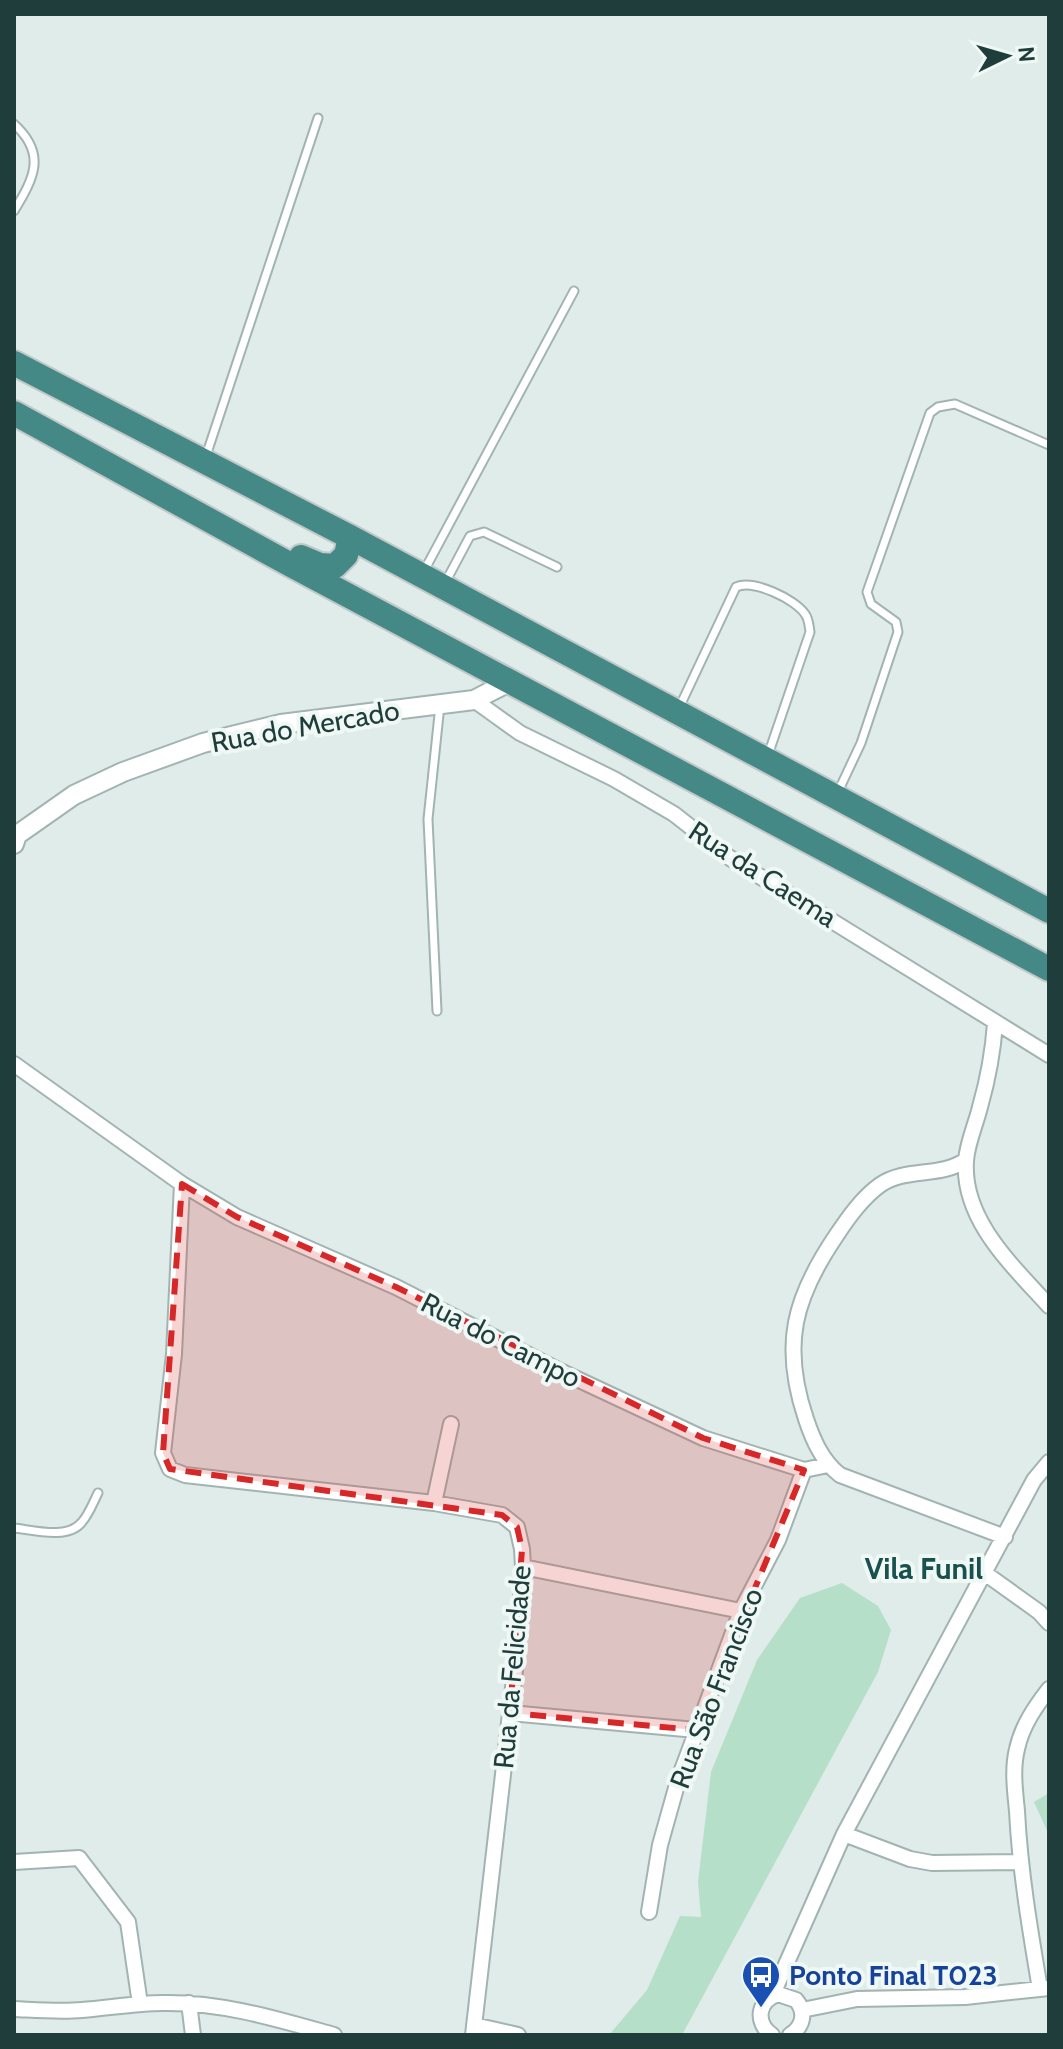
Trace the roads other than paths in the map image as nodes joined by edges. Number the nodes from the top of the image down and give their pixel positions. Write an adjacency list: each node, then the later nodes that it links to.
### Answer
1 (318, 118): 8 (lane)
2 (14, 124): 3 (lane)
3 (14, 211)
4 (574, 291): 11 (lane)
5 (14, 363): 8 (highway)
6 (14, 412): 9 (highway); 13 (highway)
7 (1049, 445): 19 (lane)
8 (204, 462): 9 (highway)
9 (350, 537): 11 (highway)
10 (557, 567): 12 (lane)
11 (421, 576): 12 (highway)
12 (443, 589): 17 (highway)
13 (463, 655): 14 (highway); 15 (street)
14 (511, 681): 15 (street, Rua do Mercado); 22 (highway)
15 (474, 700): 16 (street, Rua do Mercado); 24 (street, Rua da Caema)
16 (441, 703): 20 (street, Rua do Mercado); 23 (lane)
17 (677, 712): 18 (highway); 18 (lane)
18 (767, 760): 19 (highway)
19 (836, 796): 21 (highway)
20 (15, 839)
21 (1049, 911)
22 (1049, 969)
23 (437, 1011)
24 (995, 1023): 25 (street, Rua da Caema); 27 (street)
25 (1049, 1055)
26 (14, 1064): 28 (street, Rua do Campo)
27 (966, 1160): 29 (street); 32 (street)
28 (182, 1184): 33 (street, Rua do Campo); 35 (street, Rua da Felicidade)
29 (1049, 1306)
30 (451, 1424): 35 (street)
31 (1049, 1462): 37 (street)
32 (828, 1465): 33 (street); 37 (street)
33 (804, 1470): 40 (street, Rua São Francisco)
34 (98, 1493): 36 (lane)
35 (434, 1503): 38 (street, Rua da Felicidade)
36 (14, 1528)
37 (1005, 1537): 39 (street)
38 (523, 1567): 40 (street); 43 (street, Rua da Felicidade)
39 (986, 1574): 41 (street); 45 (street)
40 (741, 1611): 44 (street, Rua São Francisco)
41 (1049, 1623)
42 (1049, 1689): 47 (street)
43 (510, 1713): 44 (street); 56 (street, Rua da Felicidade)
44 (696, 1730): 48 (street, Rua São Francisco)
45 (844, 1834): 47 (street); 49 (street)
46 (14, 1862): 53 (street)
47 (1019, 1862): 50 (street)
48 (649, 1912)
49 (790, 1957): 51 (street); 54 (street)
50 (1044, 1989): 54 (street)
51 (772, 1996): 54 (street); 57 (street)
52 (189, 2003): 53 (street); 58 (street); 59 (street)
53 (140, 2004): 55 (street)
54 (799, 2005): 61 (street)
55 (14, 2009)
56 (473, 2030): 60 (street)
57 (766, 2033)
58 (193, 2035)
59 (334, 2035)
60 (518, 2035)
61 (790, 2035)

